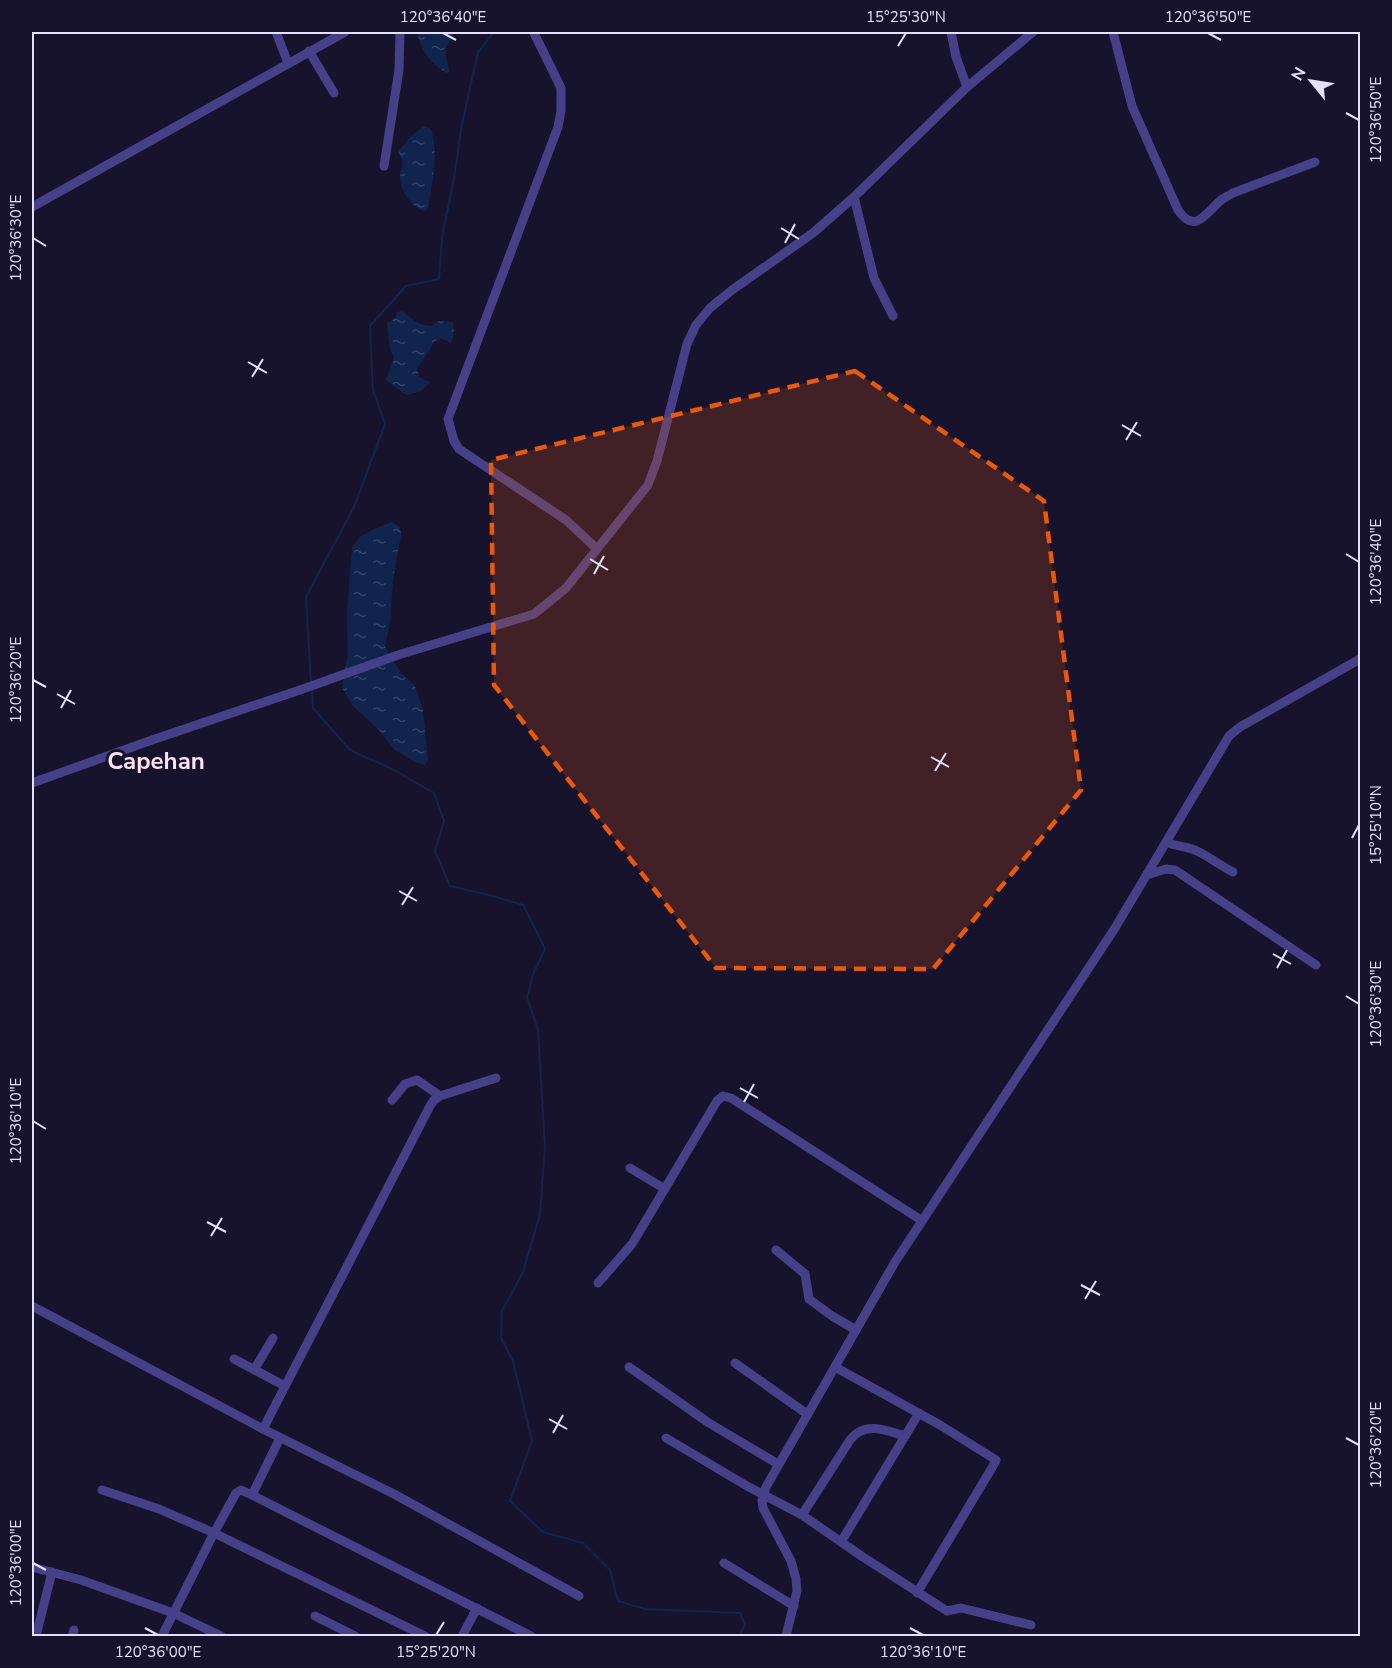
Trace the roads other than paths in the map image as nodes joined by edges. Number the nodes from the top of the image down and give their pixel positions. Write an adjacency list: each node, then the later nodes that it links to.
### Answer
1 (276, 32): 9 (street)
2 (345, 32): 8 (street)
3 (400, 32): 13 (street)
4 (951, 32): 10 (street)
5 (1033, 32): 10 (street)
6 (1113, 32): 12 (street)
7 (534, 33): 17 (street)
8 (309, 51): 9 (street); 11 (street)
9 (288, 63): 15 (street)
10 (967, 87): 14 (street)
11 (334, 93)
12 (1315, 162)
13 (384, 166)
14 (854, 197): 16 (street); 17 (street)
15 (32, 205)
16 (893, 316)
17 (597, 549): 19 (street)
18 (1360, 659): 20 (street)
19 (32, 783)
20 (1166, 842): 21 (street); 23 (street)
21 (1160, 854): 22 (street); 24 (street)
22 (1170, 868): 24 (street); 25 (street)
23 (1233, 872)
24 (1147, 875): 31 (street)
25 (1316, 965)
26 (496, 1078): 27 (street)
27 (440, 1096): 28 (street); 42 (street)
28 (392, 1100)
29 (630, 1168): 30 (street)
30 (665, 1189): 31 (street); 33 (street)
31 (921, 1220): 35 (street)
32 (776, 1250): 35 (street)
33 (598, 1283)
34 (32, 1306): 45 (street)
35 (856, 1330): 40 (street)
36 (273, 1338): 41 (street)
37 (234, 1359): 41 (street)
38 (735, 1363): 44 (street)
39 (629, 1367): 49 (street)
40 (835, 1367): 43 (street); 44 (street)
41 (254, 1370): 42 (street)
42 (285, 1386): 45 (street)
43 (919, 1413): 46 (street); 59 (street)
44 (807, 1414): 49 (street)
45 (263, 1429): 47 (street)
46 (905, 1436): 53 (street); 55 (street)
47 (280, 1438): 51 (street); 60 (street)
48 (666, 1438): 52 (street)
49 (778, 1464): 52 (street)
50 (102, 1490): 54 (street)
51 (252, 1495): 54 (street); 62 (street)
52 (763, 1495): 53 (street); 61 (street)
53 (802, 1515): 55 (street)
54 (213, 1533): 63 (street); 70 (street)
55 (842, 1542): 59 (street)
56 (724, 1563): 61 (street)
57 (32, 1567): 58 (street)
58 (52, 1572): 63 (street); 66 (street)
59 (917, 1593): 65 (street)
60 (579, 1596)
61 (794, 1606): 73 (street)
62 (477, 1608): 71 (street); 72 (street)
63 (173, 1613): 67 (street); 68 (street)
64 (315, 1616): 69 (street)
65 (1031, 1625)
66 (35, 1630)
67 (162, 1636)
68 (221, 1636)
69 (355, 1636)
70 (425, 1636)
71 (462, 1636)
72 (531, 1636)
73 (786, 1636)

